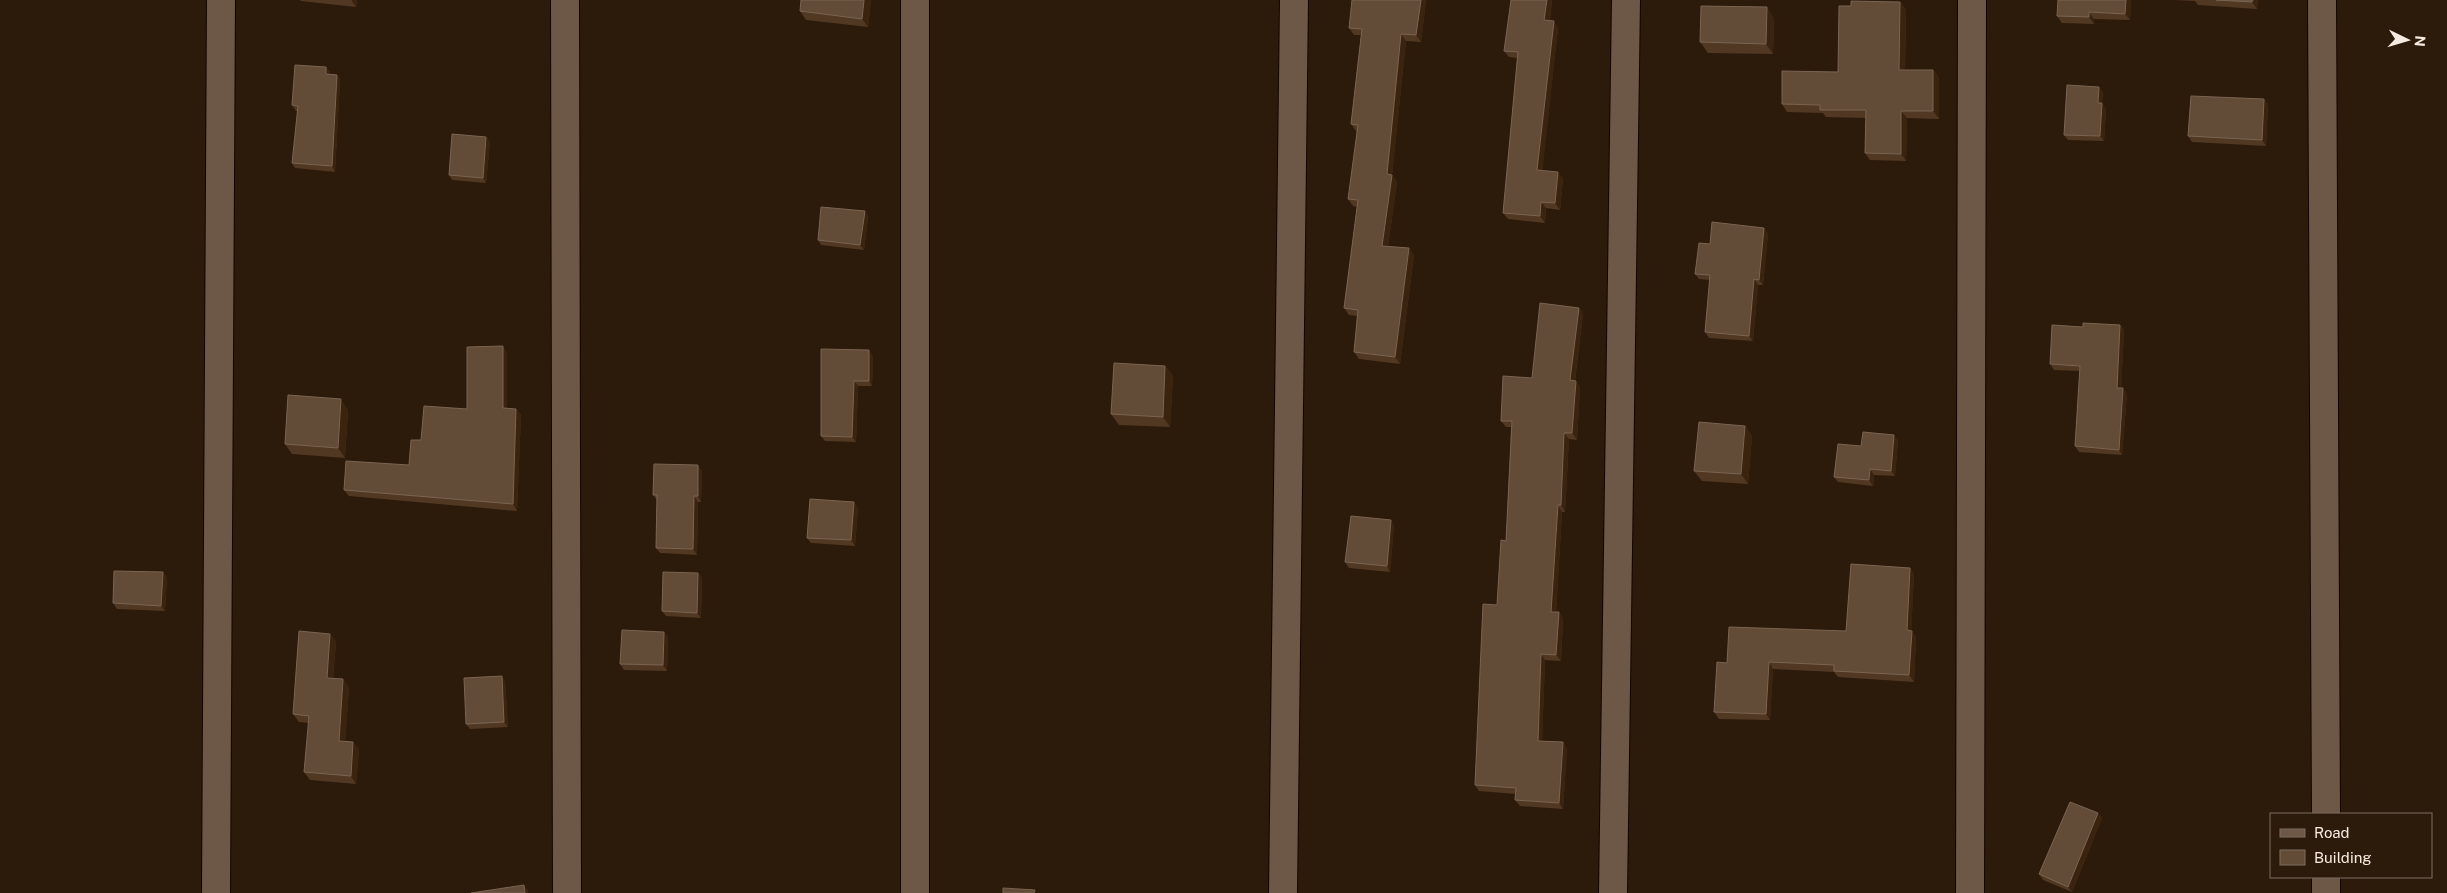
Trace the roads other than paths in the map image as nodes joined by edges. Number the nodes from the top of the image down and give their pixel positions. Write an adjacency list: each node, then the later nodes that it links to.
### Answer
1 (220, 0): 10 (street)
2 (565, 0): 11 (street)
3 (915, 0): 12 (street)
4 (1294, 0): 13 (street)
5 (1626, 0): 14 (street)
6 (1972, 0): 15 (street)
7 (2322, 0): 8 (street)
8 (2326, 813)
9 (2326, 878): 16 (street)
10 (216, 893)
11 (568, 893)
12 (915, 893)
13 (1283, 893)
14 (1613, 893)
15 (1970, 893)
16 (2326, 893)

